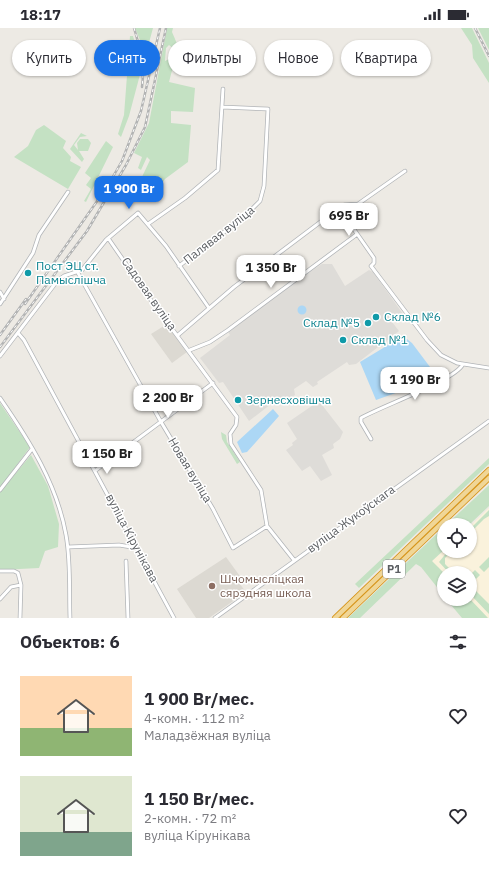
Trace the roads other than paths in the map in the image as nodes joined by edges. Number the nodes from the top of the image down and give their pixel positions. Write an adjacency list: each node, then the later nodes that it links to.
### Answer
1 (223, 89): 2 (street)
2 (222, 107): 6 (street); 9 (street, Палявая вуліца)
3 (405, 171): 5 (street)
4 (68, 192): 12 (street)
5 (339, 208): 7 (street); 14 (street)
6 (148, 224): 8 (street); 9 (street)
7 (356, 235): 17 (street); 19 (street)
8 (108, 238): 10 (street); 16 (street, Садовая вуліца)
9 (179, 266): 14 (street)
10 (78, 273): 15 (street); 23 (street, Новая вуліца)
11 (0, 292): 12 (street)
12 (4, 299): 13 (street)
13 (0, 304)
14 (209, 308): 16 (street)
15 (18, 333): 18 (street); 27 (street, вуліца Кірунікава)
16 (178, 335): 17 (street, Садовая вуліца)
17 (190, 350): 21 (street, Садовая вуліца)
18 (0, 356)
19 (463, 364): 20 (street); 25 (street)
20 (489, 368)
21 (213, 383): 23 (street); 31 (street, Садовая вуліца)
22 (0, 398): 26 (street)
23 (161, 422): 27 (street); 31 (street, Новая вуліца)
24 (489, 422): 34 (street, вуліца Жукоўскага)
25 (371, 439)
26 (32, 449): 30 (street); 32 (street)
27 (96, 470): 33 (street, вуліца Кірунікава)
28 (489, 470): 44 (highway, Р1)
29 (489, 478): 45 (highway, Р1)
30 (0, 490)
31 (267, 526): 34 (street)
32 (68, 547): 33 (street); 40 (street)
33 (137, 548): 42 (street, вуліца Кірунікава)
34 (294, 560): 43 (street, вуліца Жукоўскага)
35 (126, 561): 41 (street)
36 (0, 571): 37 (street)
37 (21, 585): 38 (street); 39 (street)
38 (0, 599)
39 (20, 618)
40 (70, 618)
41 (128, 618)
42 (174, 618)
43 (215, 618)
44 (335, 618)
45 (343, 618)

